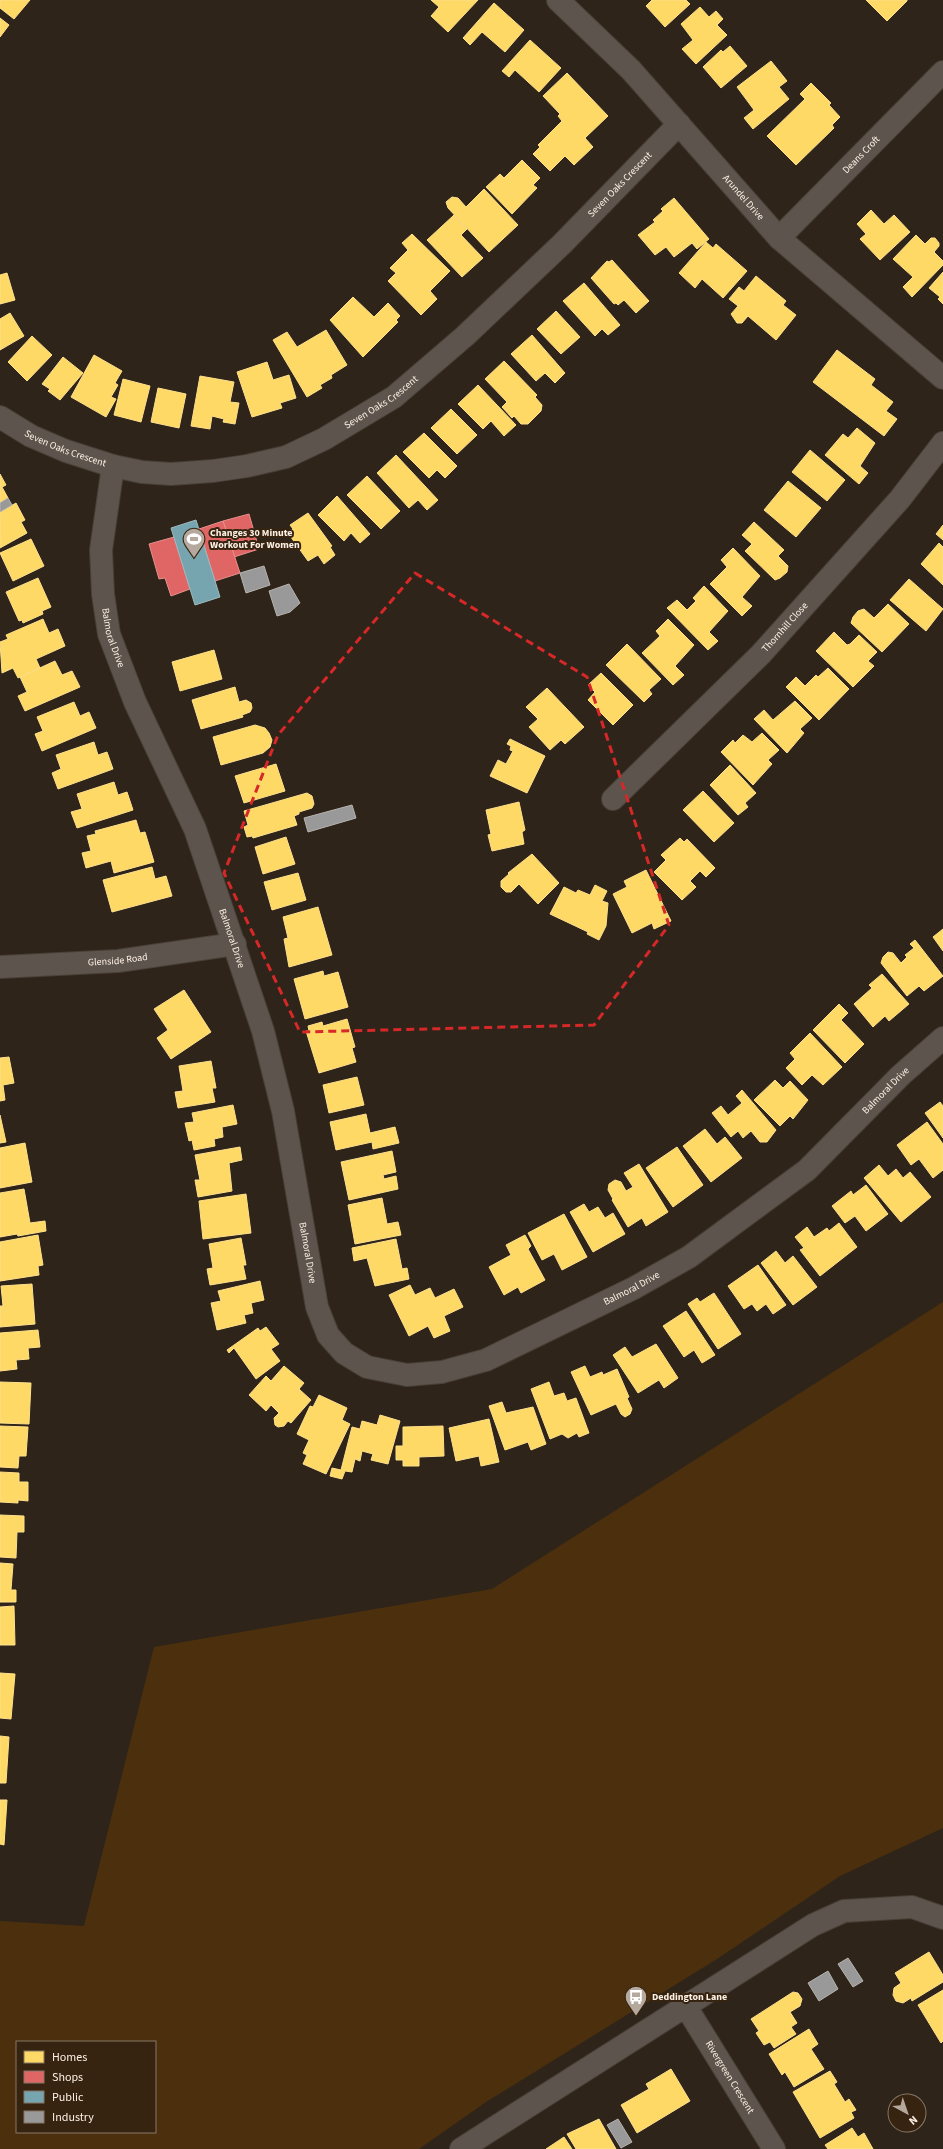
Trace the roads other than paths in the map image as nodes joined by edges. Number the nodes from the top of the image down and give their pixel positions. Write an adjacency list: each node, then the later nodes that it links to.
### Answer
1 (558, 0): 3 (street, Arundel Drive)
2 (943, 72): 4 (street, Deans Croft)
3 (679, 124): 4 (street, Arundel Drive); 8 (street, Seven Oaks Crescent)
4 (779, 238): 5 (street, Arundel Drive)
5 (943, 378)
6 (0, 417): 8 (street, Seven Oaks Crescent)
7 (943, 443): 9 (street, Thornhill Close)
8 (113, 466): 10 (street, Balmoral Drive)
9 (613, 799)
10 (235, 944): 11 (street, Glenside Road); 12 (street, Balmoral Drive)
11 (0, 967)
12 (943, 1038)
13 (943, 1918): 14 (street)
14 (685, 2005): 15 (street); 16 (street, Rivergreen Crescent)
15 (461, 2149)
16 (774, 2149)

